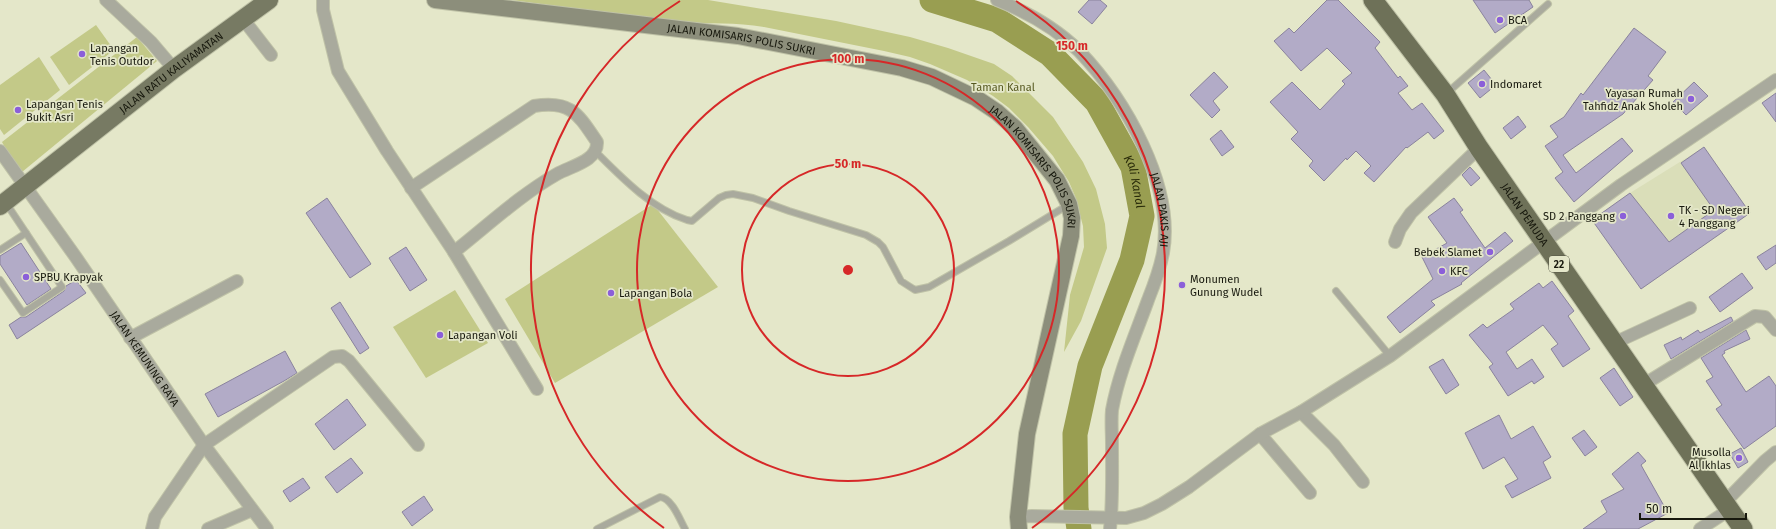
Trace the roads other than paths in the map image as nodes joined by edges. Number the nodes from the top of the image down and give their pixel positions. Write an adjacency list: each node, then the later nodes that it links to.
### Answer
1 (106, 0): 10 (street)
2 (323, 0): 17 (street)
3 (435, 0): 19 (main road, JALAN KOMISARIS POLIS SUKRI)
4 (997, 0): 45 (street, JALAN PAKIS AJI)
5 (1373, 0): 12 (highway, JALAN PEMUDA / 22)
6 (260, 2): 8 (main road, JALAN RATU KALIYAMATAN)
7 (1548, 4): 12 (lane)
8 (243, 19): 9 (street); 10 (main road, JALAN RATU KALIYAMATAN)
9 (271, 55)
10 (174, 69): 16 (main road, JALAN RATU KALIYAMATAN)
11 (1776, 80): 22 (street)
12 (1445, 94): 13 (highway, JALAN PEMUDA / 22)
13 (1480, 148): 21 (street); 22 (highway, JALAN PEMUDA / 22)
14 (0, 151): 16 (street, JALAN KEMUNING RAYA)
15 (596, 152): 17 (street); 19 (lane); 24 (street)
16 (24, 186): 18 (main road, JALAN RATU KALIYAMATAN); 30 (street, JALAN KEMUNING RAYA)
17 (411, 188): 24 (street)
18 (2, 204): 20 (lane)
19 (1069, 204): 44 (main road, JALAN KOMISARIS POLIS SUKRI)
20 (26, 233): 23 (lane); 25 (lane)
21 (1395, 242)
22 (1544, 242): 31 (highway, JALAN PEMUDA / 22); 32 (street)
23 (0, 250)
24 (454, 252): 34 (street)
25 (0, 280)
26 (237, 281): 30 (street)
27 (1336, 291): 32 (lane)
28 (1690, 308): 31 (street)
29 (1776, 330): 33 (street)
30 (130, 338): 37 (street, JALAN KEMUNING RAYA)
31 (1614, 342): 33 (highway, JALAN PEMUDA / 22)
32 (1390, 356): 35 (street)
33 (1643, 385): 42 (highway, JALAN PEMUDA / 22)
34 (537, 389)
35 (1301, 412): 36 (street); 40 (street)
36 (1260, 434): 41 (street); 45 (street)
37 (204, 445): 38 (street); 43 (street, JALAN KEMUNING RAYA); 46 (street)
38 (418, 445)
39 (1776, 452): 42 (street)
40 (1363, 482)
41 (1310, 493)
42 (1727, 506): 51 (street); 52 (highway, JALAN PEMUDA / 22)
43 (252, 510): 47 (street); 48 (street, JALAN KEMUNING RAYA)
44 (1023, 520): 45 (street)
45 (1111, 524)
46 (152, 529)
47 (208, 529)
48 (267, 529)
49 (597, 529): 50 (lane)
50 (685, 529)
51 (1700, 529)
52 (1743, 529)

